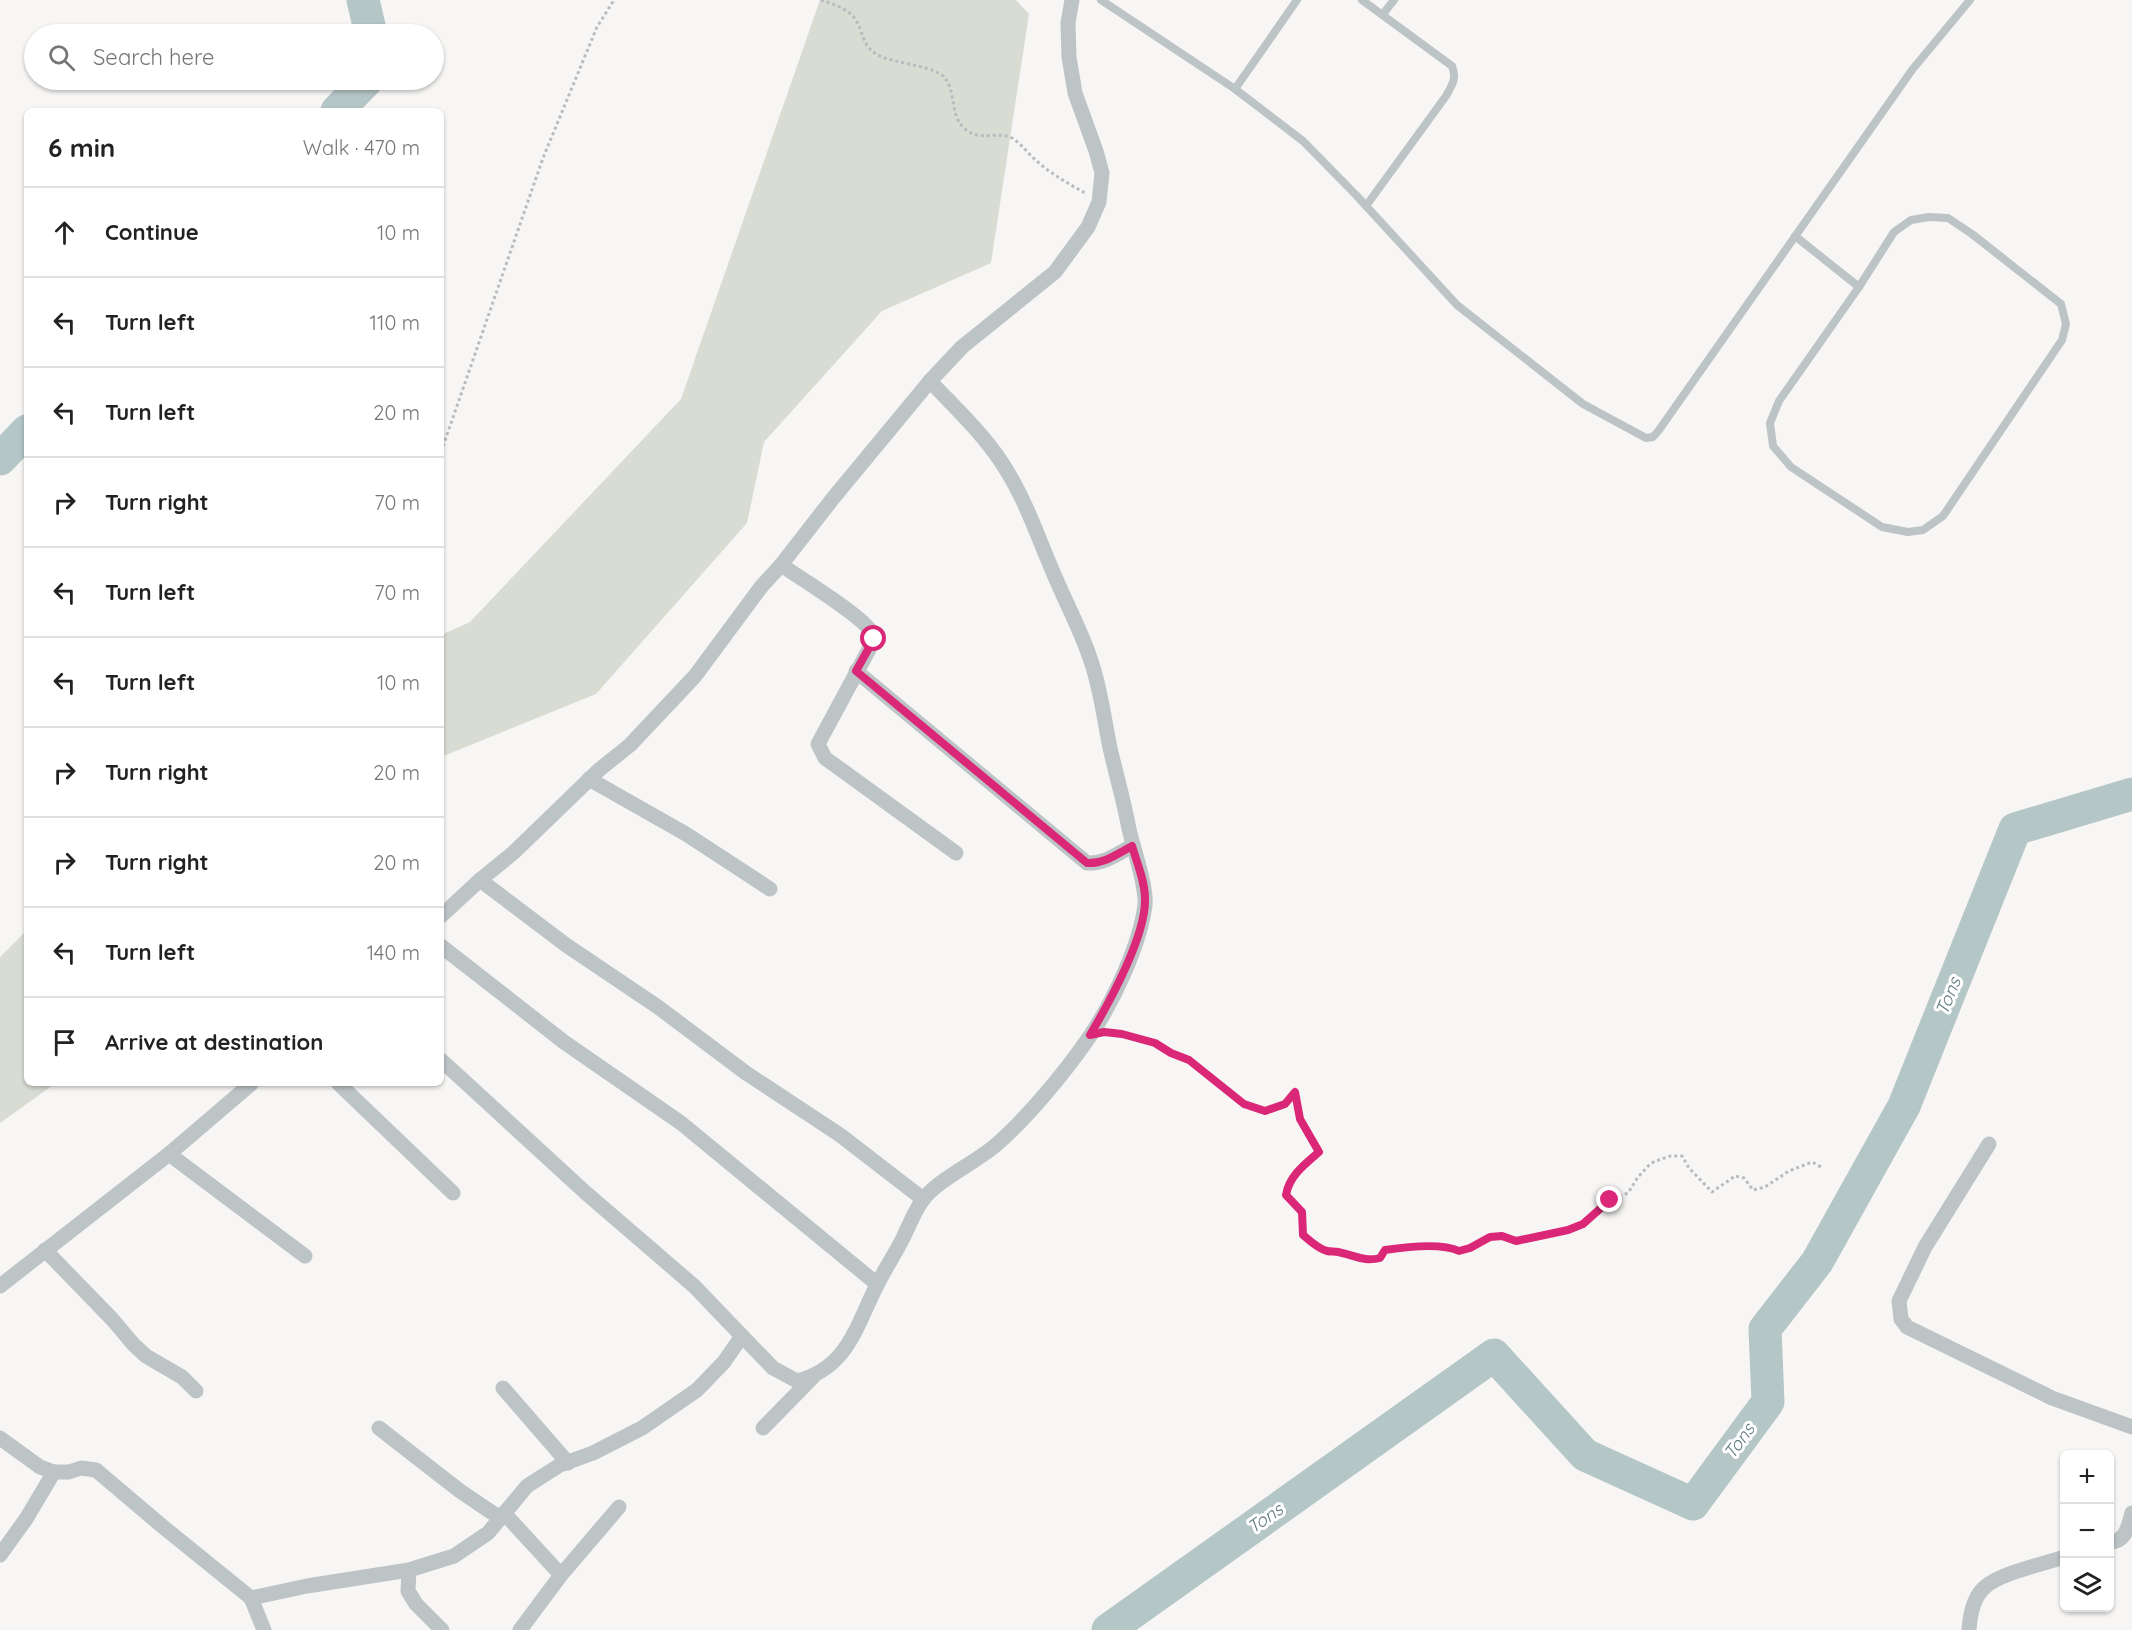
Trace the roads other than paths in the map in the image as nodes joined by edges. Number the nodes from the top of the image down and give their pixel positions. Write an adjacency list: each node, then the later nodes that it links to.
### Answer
1 (1072, 0): 12 (street)
2 (1101, 0): 8 (lane)
3 (1297, 0): 8 (lane)
4 (1362, 0): 7 (lane)
5 (1394, 0): 7 (lane)
6 (1970, 0): 10 (lane)
7 (1383, 14): 9 (lane)
8 (1235, 89): 9 (lane)
9 (1366, 206): 10 (lane)
10 (1796, 236): 11 (lane)
11 (1859, 287): 11 (lane)
12 (930, 381): 13 (street); 16 (street)
13 (781, 565): 14 (street); 15 (street)
14 (856, 671): 16 (street); 17 (street)
15 (589, 779): 18 (street); 19 (street)
16 (1132, 846): 28 (street)
17 (956, 852)
18 (480, 880): 20 (street); 28 (street)
19 (770, 889)
20 (444, 913)
21 (444, 948): 31 (street)
22 (444, 1063): 33 (street)
23 (248, 1086): 26 (street)
24 (341, 1086): 27 (street)
25 (1989, 1144): 37 (street)
26 (169, 1154): 29 (street); 30 (street)
27 (453, 1193)
28 (923, 1199): 31 (street)
29 (45, 1250): 32 (street); 36 (street)
30 (305, 1256)
31 (877, 1284): 34 (street)
32 (0, 1286)
33 (742, 1336): 34 (street); 41 (street)
34 (813, 1377): 39 (street)
35 (503, 1388): 41 (street)
36 (195, 1391)
37 (2132, 1426)
38 (379, 1428): 45 (street)
39 (763, 1428)
40 (0, 1438): 42 (street)
41 (568, 1463): 45 (street)
42 (54, 1472): 47 (street); 51 (street)
43 (619, 1507): 50 (street)
44 (2132, 1512): 46 (street)
45 (502, 1515): 49 (street); 50 (street)
46 (2114, 1541)
47 (0, 1555)
48 (2061, 1558): 55 (street)
49 (409, 1570): 51 (street); 53 (street)
50 (561, 1575): 54 (street)
51 (251, 1598): 52 (street)
52 (264, 1630)
53 (442, 1630)
54 (520, 1630)
55 (1969, 1630)

